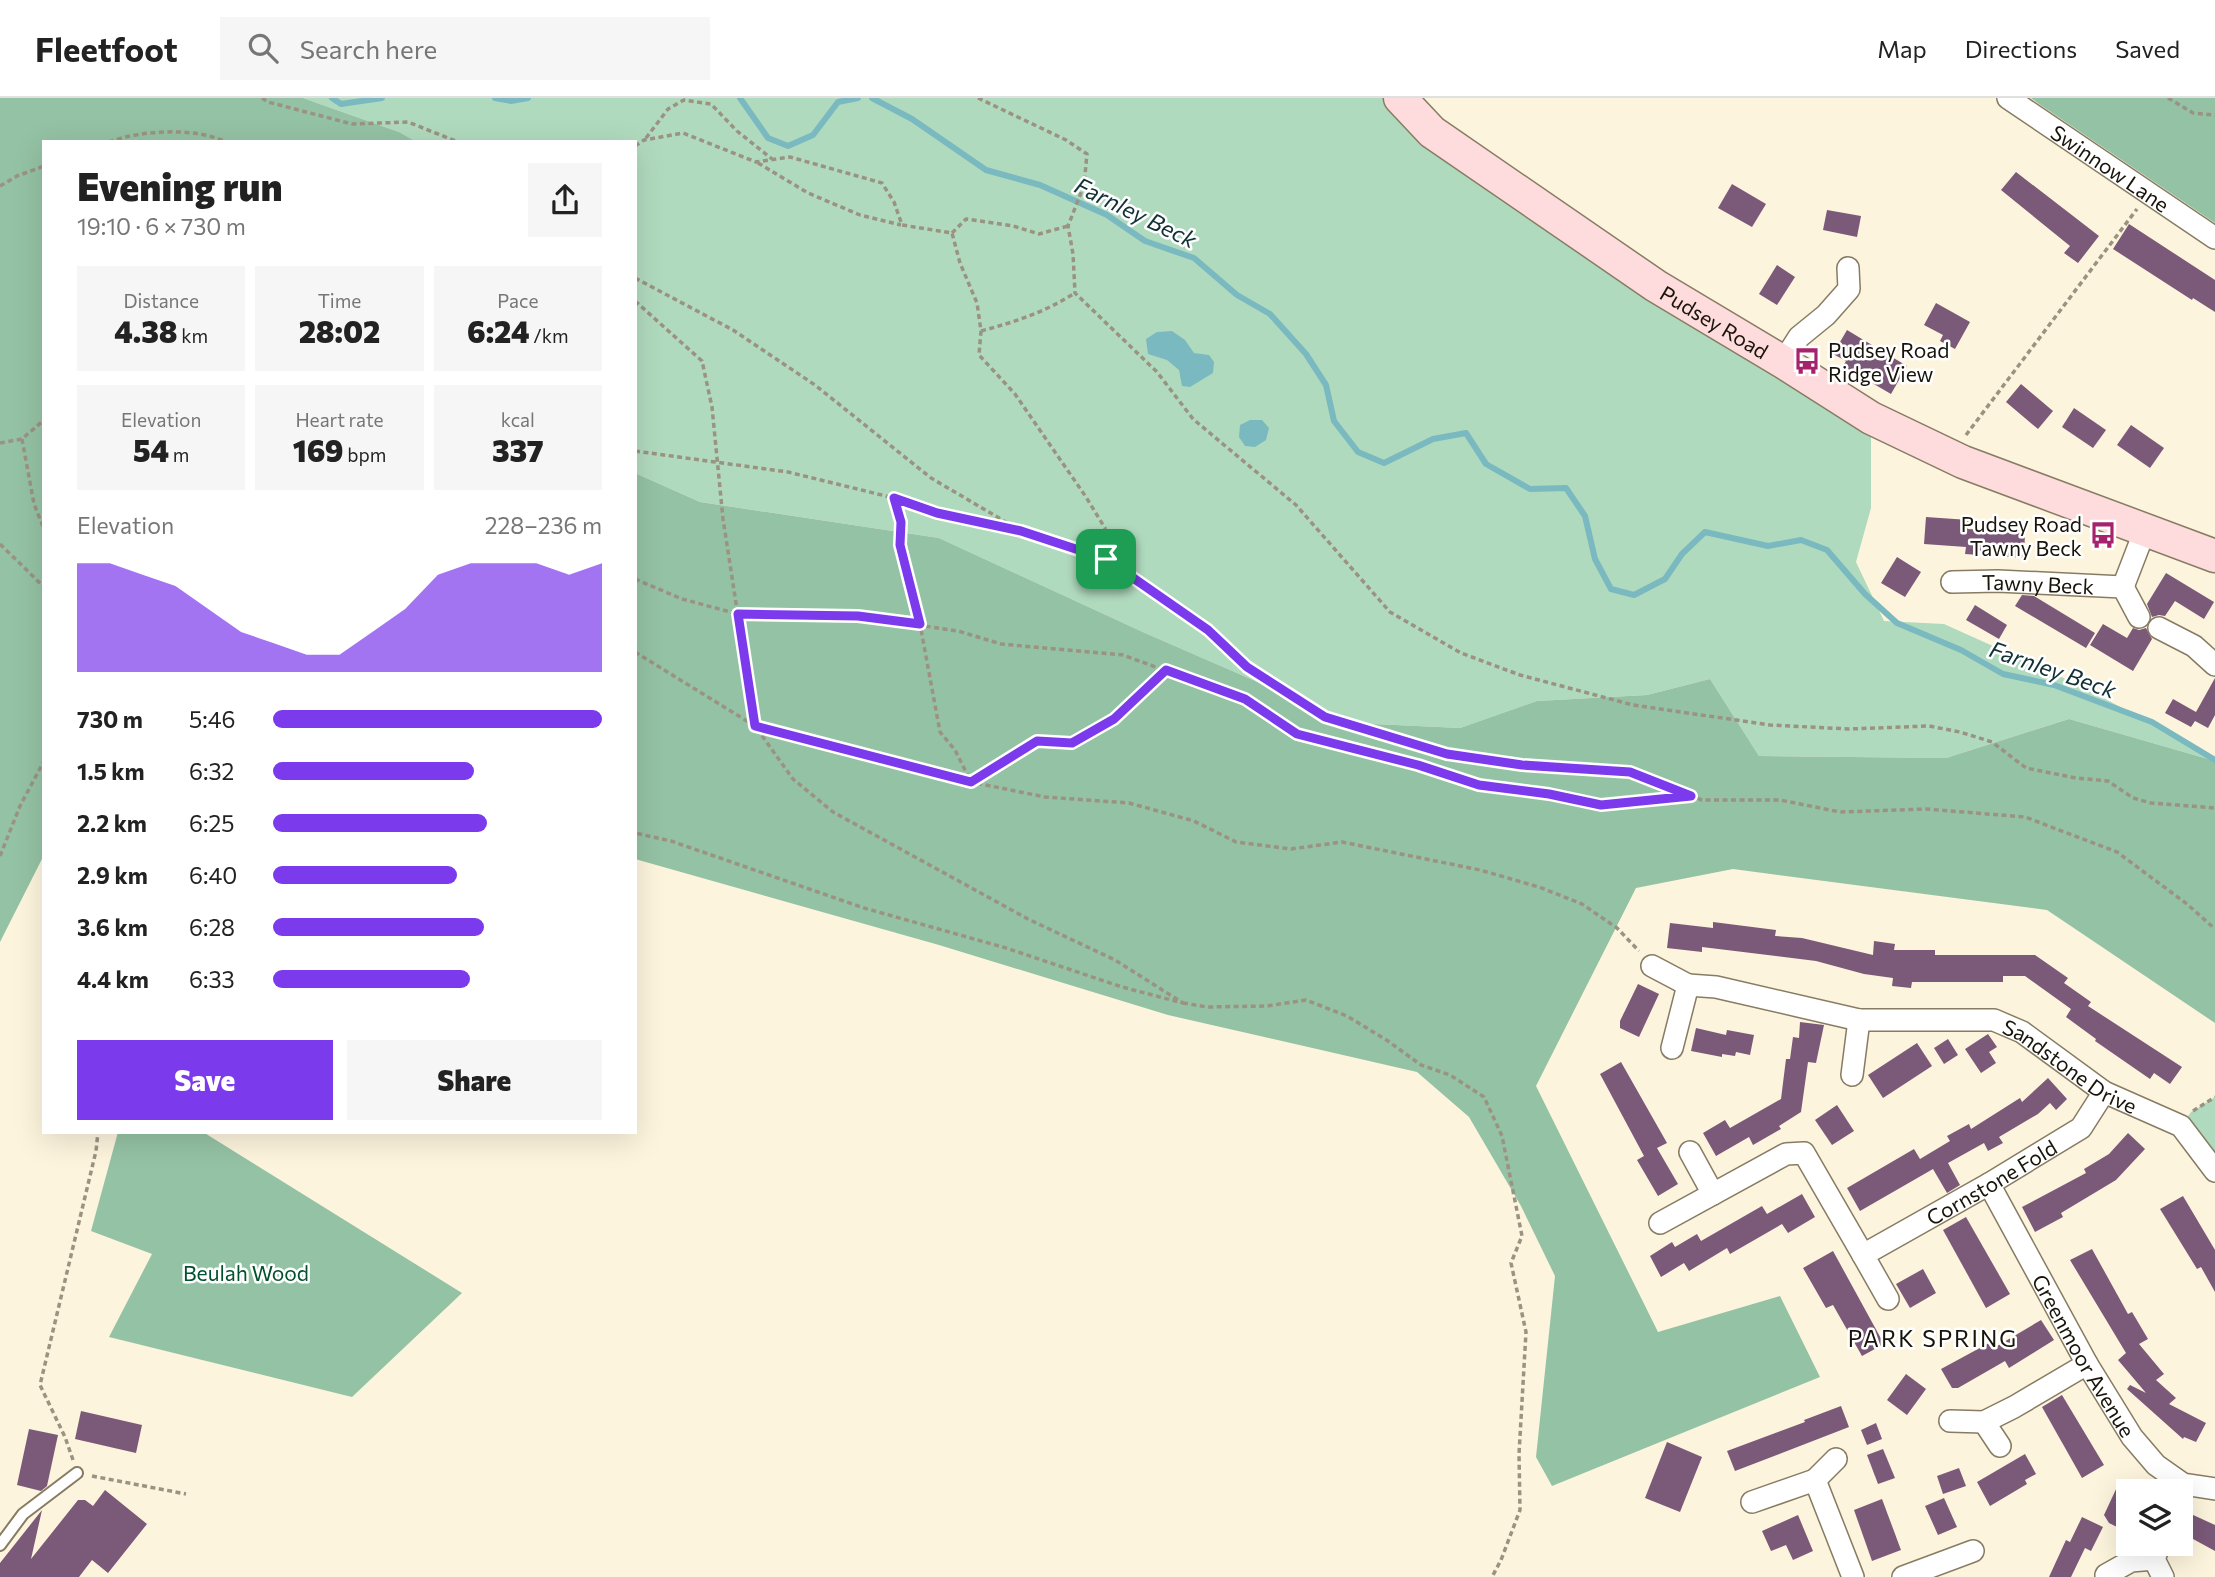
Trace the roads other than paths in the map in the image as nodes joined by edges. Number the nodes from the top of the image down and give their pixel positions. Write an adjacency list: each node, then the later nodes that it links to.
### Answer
1 (1400, 98): 5 (main road, Pudsey Road)
2 (2008, 98): 3 (street, Swinnow Lane)
3 (2215, 238)
4 (1848, 268): 5 (street)
5 (1783, 362): 6 (main road, Pudsey Road)
6 (2145, 530): 7 (main road, Pudsey Road); 9 (street, Tawny Beck)
7 (2215, 556)
8 (1952, 582): 9 (street, Tawny Beck)
9 (2123, 587): 10 (street, Tawny Beck)
10 (2139, 617)
11 (2159, 628): 12 (street)
12 (2213, 657)
13 (1652, 966): 14 (street, Sandstone Drive)
14 (1688, 985): 15 (street, Sandstone Drive); 16 (street)
15 (1859, 1020): 17 (street); 18 (street, Sandstone Drive)
16 (1672, 1048)
17 (1852, 1075)
18 (2104, 1092): 20 (street, Sandstone Drive); 21 (street, Cornstone Fold)
19 (1690, 1152): 22 (street)
20 (2215, 1171)
21 (1989, 1184): 24 (street, Cornstone Fold); 26 (street, Greenmoor Avenue)
22 (1713, 1194): 23 (street); 24 (street)
23 (1660, 1223)
24 (1863, 1255): 25 (street)
25 (1888, 1299)
26 (2087, 1364): 28 (street); 32 (street, Greenmoor Avenue)
27 (1950, 1421): 28 (street)
28 (1984, 1422): 29 (street)
29 (2000, 1446)
30 (1836, 1459): 33 (street)
31 (77, 1473): 37 (lane)
32 (2173, 1479)
33 (1815, 1480): 36 (street); 41 (street)
34 (2193, 1488): 35 (street, Greenmoor Avenue)
35 (2215, 1489)
36 (1752, 1502)
37 (0, 1545)
38 (1973, 1551): 42 (street)
39 (2159, 1560): 40 (street)
40 (2106, 1575)
41 (1853, 1577)
42 (1903, 1577)

